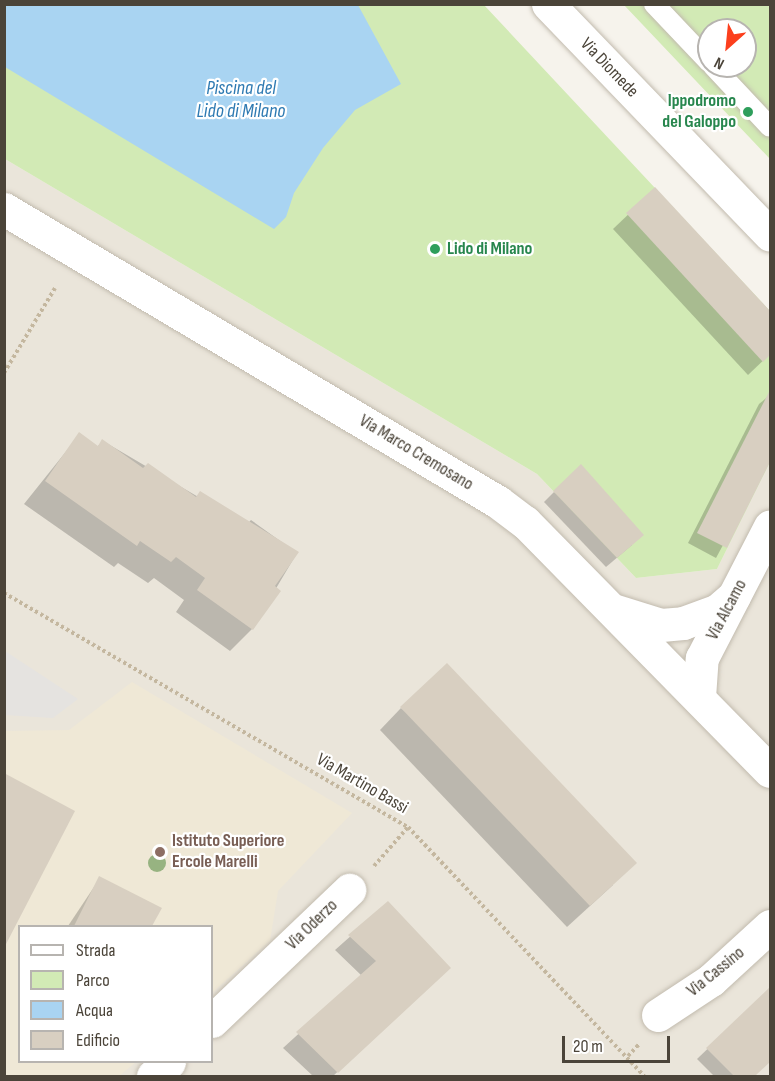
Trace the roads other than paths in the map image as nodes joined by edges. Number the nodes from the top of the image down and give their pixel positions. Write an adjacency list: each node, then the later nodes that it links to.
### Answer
1 (548, 4): 7 (street, Via Diomede)
2 (654, 4): 3 (lane)
3 (697, 49)
4 (724, 78): 5 (lane)
5 (771, 127)
6 (4, 209): 10 (street, Via Marco Cremosano)
7 (771, 235)
8 (771, 526): 9 (street, Via Alcamo)
9 (735, 595): 10 (street); 11 (street, Via Alcamo)
10 (609, 607): 11 (street, Via Marco Cremosano)
11 (699, 697): 12 (street, Via Marco Cremosano)
12 (771, 771)
13 (350, 890): 16 (street, Via Oderzo)
14 (771, 926): 15 (street, Via Cassino)
15 (658, 1015)
16 (213, 1020)
17 (168, 1063): 18 (street)
18 (153, 1077)

